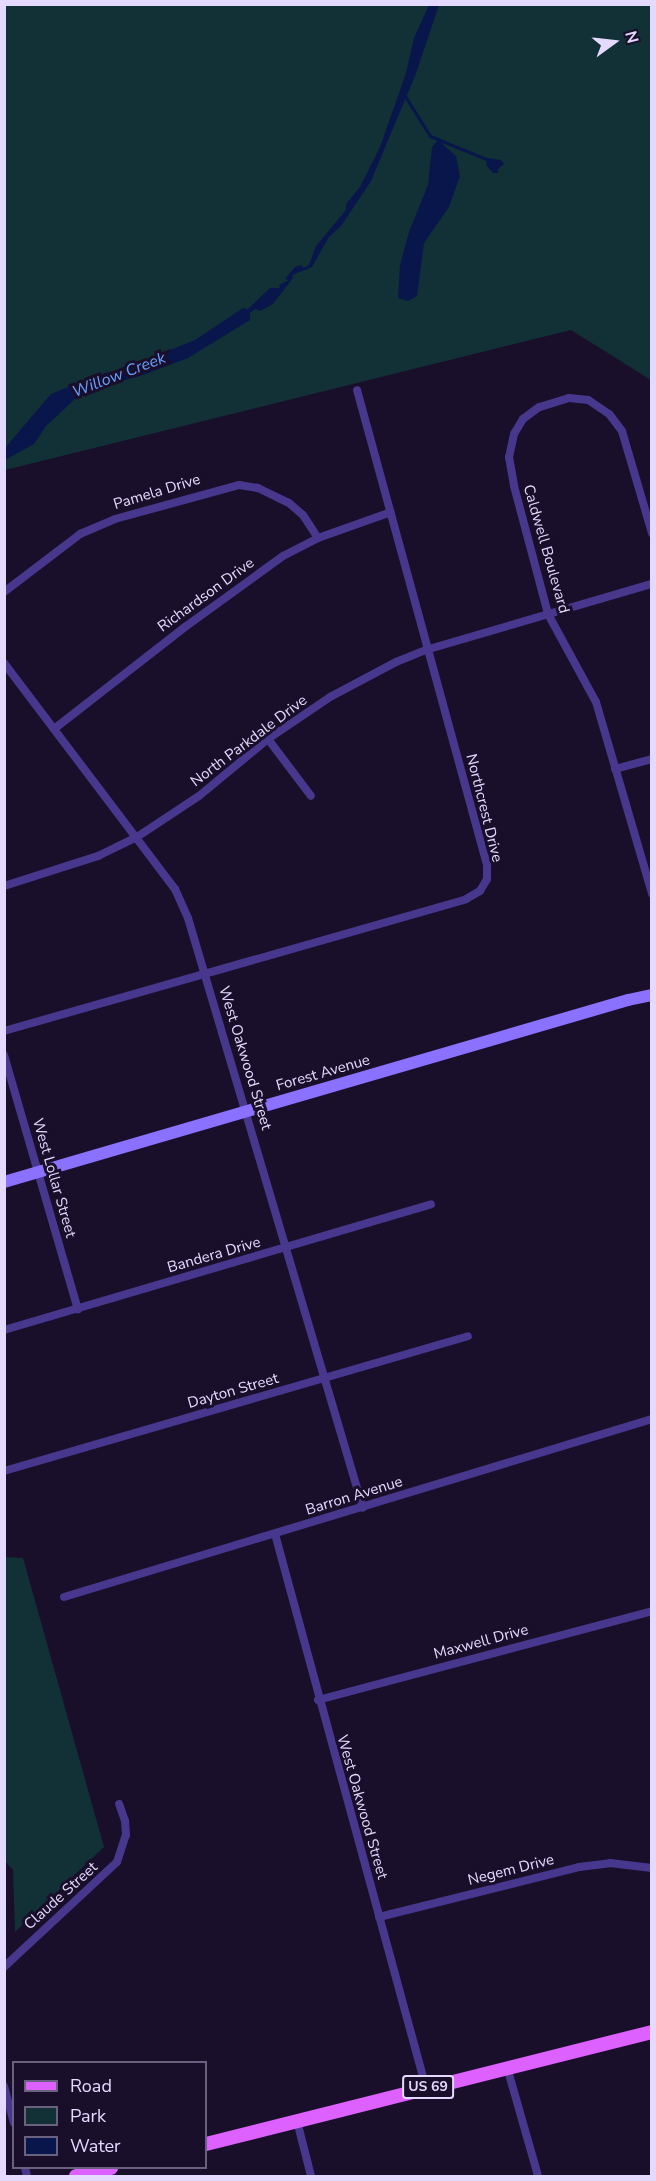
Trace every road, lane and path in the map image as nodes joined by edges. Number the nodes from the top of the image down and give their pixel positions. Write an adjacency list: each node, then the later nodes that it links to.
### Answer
1 (357, 390): 2 (street, Northcrest Drive)
2 (391, 512): 4 (street, Richardson Drive); 8 (street, Northcrest Drive)
3 (651, 533): 7 (street, Caldwell Boulevard)
4 (318, 538): 6 (street, Pamela Drive); 10 (street, Richardson Drive)
5 (651, 584): 7 (street, North Parkdale Drive)
6 (4, 592)
7 (548, 614): 8 (street, North Parkdale Drive); 13 (street, Caldwell Boulevard)
8 (429, 649): 11 (street, North Parkdale Drive); 18 (street, Northcrest Drive)
9 (4, 663): 10 (street, West Oakwood Street)
10 (54, 729): 15 (street, West Oakwood Street)
11 (268, 740): 14 (street); 15 (street, North Parkdale Drive)
12 (651, 759): 13 (street)
13 (615, 769): 17 (street, Caldwell Boulevard)
14 (311, 796)
15 (136, 837): 16 (street, North Parkdale Drive); 18 (street, West Oakwood Street)
16 (4, 886)
17 (651, 894)
18 (205, 973): 20 (street, Northcrest Drive); 22 (street, West Oakwood Street)
19 (651, 995): 22 (street, Forest Avenue)
20 (4, 1031)
21 (4, 1055): 23 (street, West Lollar Street)
22 (247, 1111): 23 (street, Forest Avenue); 26 (street, West Oakwood Street)
23 (39, 1172): 24 (street, Forest Avenue); 27 (street, West Lollar Street)
24 (4, 1182)
25 (431, 1204): 26 (street, Bandera Drive)
26 (288, 1247): 27 (street, Bandera Drive); 30 (street, West Oakwood Street)
27 (78, 1309): 28 (street, Bandera Drive)
28 (4, 1330)
29 (468, 1336): 30 (street, Dayton Street)
30 (325, 1378): 32 (street, Dayton Street); 33 (street, West Oakwood Street)
31 (651, 1419): 33 (street, Barron Avenue)
32 (4, 1471)
33 (363, 1508): 34 (street, Barron Avenue)
34 (275, 1534): 35 (street, Barron Avenue); 37 (street, West Oakwood Street)
35 (64, 1597)
36 (651, 1611): 37 (street, Maxwell Drive)
37 (318, 1700): 40 (street, West Oakwood Street)
38 (119, 1804): 41 (street, Claude Street)
39 (651, 1868): 40 (street, Negem Drive)
40 (379, 1917): 45 (street, West Oakwood Street)
41 (4, 1967)
42 (651, 2032): 43 (main road, US 69)
43 (507, 2067): 45 (main road, US 69); 52 (street)
44 (4, 2086): 46 (street)
45 (426, 2088): 47 (main road, US 69)
46 (12, 2115)
47 (297, 2121): 48 (main road, US 69); 51 (street)
48 (207, 2144)
49 (107, 2169): 50 (main road)
50 (76, 2176)
51 (311, 2176)
52 (538, 2176)

